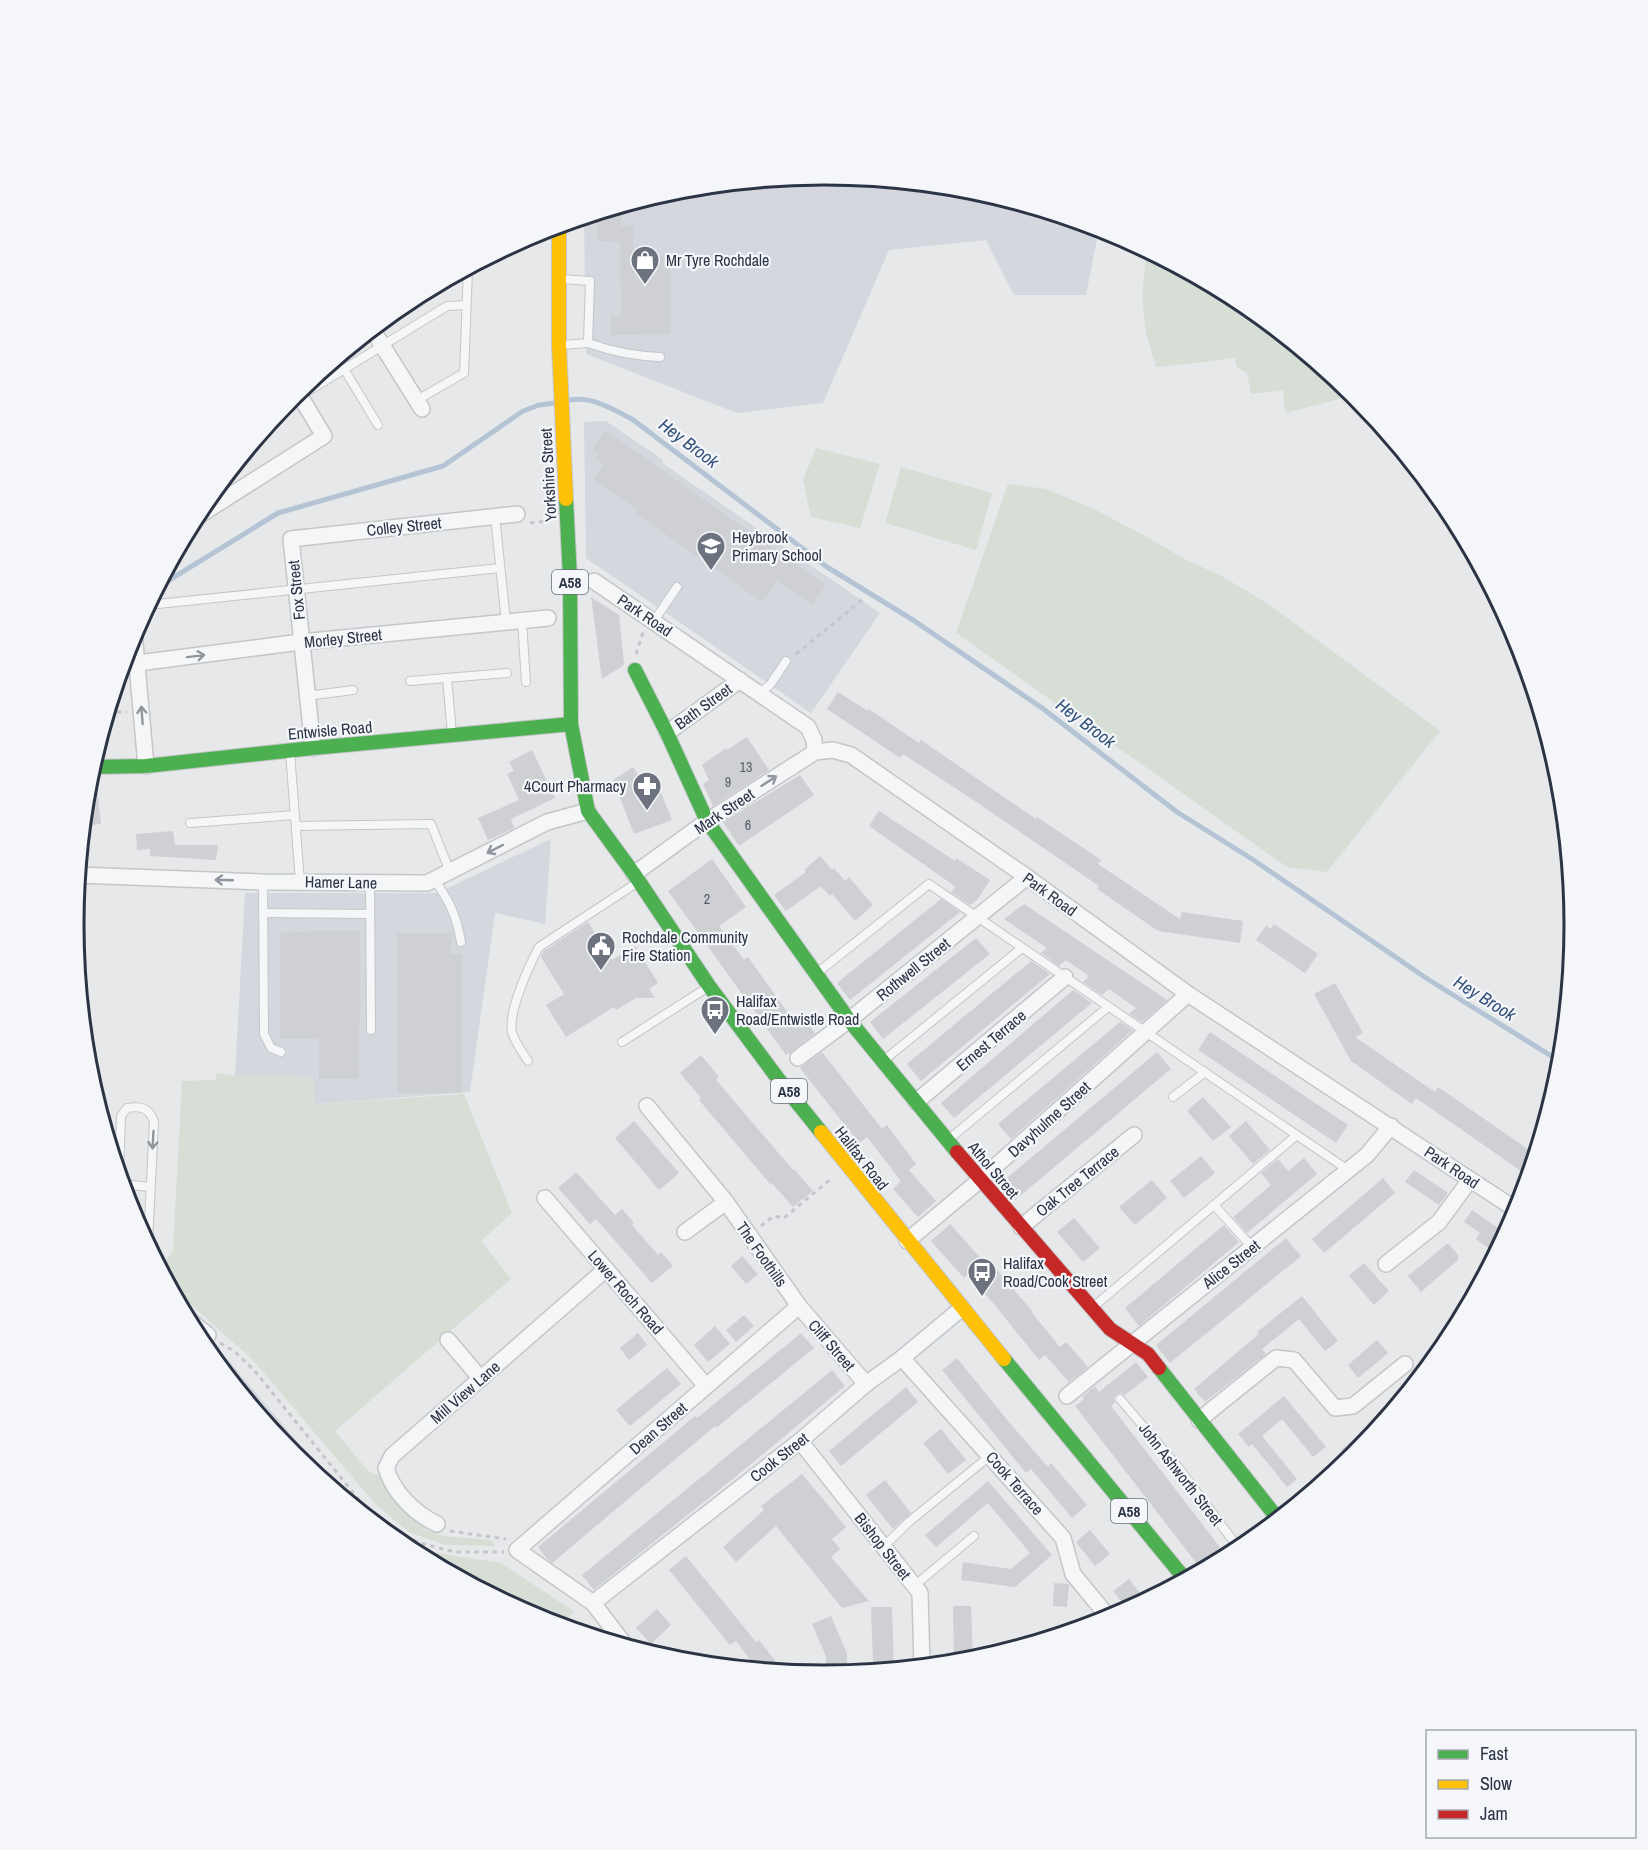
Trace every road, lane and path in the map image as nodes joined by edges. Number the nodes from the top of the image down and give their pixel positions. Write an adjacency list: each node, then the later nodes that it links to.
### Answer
1 (559, 234): 3 (main road, Yorkshire Street / A58)
2 (468, 277): 4 (lane)
3 (560, 279): 6 (lane); 8 (main road, Yorkshire Street / A58)
4 (466, 305): 7 (lane); 13 (lane)
5 (377, 336): 7 (street)
6 (588, 343): 8 (lane); 9 (lane)
7 (382, 345): 10 (lane); 13 (street)
8 (559, 345): 18 (main road, Yorkshire Street / A58)
9 (660, 357)
10 (344, 369): 11 (lane); 14 (lane)
11 (326, 379)
12 (303, 400): 15 (street)
13 (420, 405)
14 (378, 425)
15 (215, 505)
16 (494, 510): 17 (street, Colley Street); 19 (street, Colley Street); 20 (lane)
17 (517, 514): 18 (path)
18 (566, 520): 42 (main road, Yorkshire Street / A58)
19 (291, 538): 23 (street, Fox Street)
20 (500, 568): 23 (lane); 28 (lane)
21 (594, 581): 27 (street, Park Road)
22 (677, 586): 27 (lane)
23 (296, 590): 25 (lane); 29 (street, Fox Street)
24 (862, 600): 31 (path)
25 (157, 604)
26 (549, 618): 28 (street, Morley Street)
27 (651, 619): 33 (path); 36 (street, Park Road)
28 (514, 621): 29 (street, Morley Street); 38 (lane)
29 (301, 642): 32 (street, Morley Street, one-way to 29); 41 (street, Fox Street)
30 (137, 651): 32 (street)
31 (786, 662): 40 (lane)
32 (138, 663): 48 (street, one-way to 32)
33 (635, 670): 43 (main road, Athol Street)
34 (507, 673): 35 (lane)
35 (447, 678): 37 (lane); 44 (lane)
36 (740, 680): 40 (street, Park Road); 43 (street, Bath Street)
37 (411, 681)
38 (526, 682)
39 (353, 690): 41 (lane)
40 (759, 693): 47 (street, Park Road)
41 (307, 696): 45 (street, Fox Street)
42 (571, 724): 44 (main road, Entwisle Road); 50 (main road, Halifax Road / A58)
43 (667, 733): 52 (main road, Athol Street)
44 (452, 735): 45 (main road, Entwisle Road)
45 (313, 748): 46 (main road, Entwisle Road)
46 (290, 751): 48 (main road, Entwisle Road); 51 (lane)
47 (815, 752): 52 (street, Mark Street, one-way to 47); 57 (street, Park Road)
48 (146, 766): 49 (main road, Entwisle Road)
49 (101, 767)
50 (588, 811): 55 (street, Hamer Lane, one-way to 55); 58 (main road, Halifax Road / A58)
51 (295, 815): 53 (lane); 54 (lane)
52 (707, 821): 58 (street, Mark Street); 68 (main road, Athol Street)
53 (190, 823)
54 (296, 826): 55 (lane); 61 (lane)
55 (450, 872): 59 (street, Hamer Lane)
56 (86, 875): 60 (street, Hamer Lane, one-way to 56)
57 (1027, 877): 65 (street, Rothwell Street); 71 (street, Park Road)
58 (637, 878): 70 (main road, Halifax Road / A58); 79 (lane)
59 (435, 880): 62 (street, Hamer Lane); 66 (lane)
60 (263, 882): 61 (street, Hamer Lane); 63 (lane)
61 (300, 882): 62 (street, Hamer Lane)
62 (370, 883): 64 (lane)
63 (263, 913): 64 (lane); 77 (lane)
64 (370, 914): 74 (lane)
65 (978, 918): 67 (lane); 68 (lane); 73 (street, Rothwell Street)
66 (461, 942)
67 (1022, 948): 69 (lane); 80 (lane)
68 (816, 974): 73 (main road, Athol Street)
69 (1065, 977): 72 (lane); 83 (street, Ernest Terrace)
70 (709, 986): 76 (lane); 90 (main road, Halifax Road / A58)
71 (1188, 994): 75 (street, Davyhulme Street); 85 (street, Park Road)
72 (1108, 1007): 75 (lane); 88 (lane)
73 (849, 1020): 78 (street, Rothwell Street); 80 (main road, Athol Street)
74 (371, 1030)
75 (1146, 1032): 81 (lane); 92 (street, Davyhulme Street)
76 (622, 1042)
77 (281, 1052)
78 (798, 1058)
79 (528, 1061)
80 (882, 1062): 83 (main road, Athol Street)
81 (1205, 1072): 82 (lane); 87 (lane)
82 (1173, 1097)
83 (916, 1102): 88 (main road, Athol Street)
84 (647, 1106): 97 (street, The Foothills)
85 (1391, 1126): 91 (street, Alice Street); 93 (street, Park Road)
86 (1134, 1135): 101 (street, Oak Tree Terrace)
87 (1297, 1135): 91 (lane); 98 (lane)
88 (948, 1141): 92 (main road, Athol Street)
89 (120, 1153): 95 (lane, one-way to 95)
90 (847, 1165): 103 (path); 104 (main road, Halifax Road / A58)
91 (1348, 1170): 105 (street, Alice Street)
92 (980, 1180): 101 (main road, Athol Street); 104 (street, Davyhulme Street)
93 (1470, 1180): 99 (street, Park Road); 106 (street)
94 (131, 1185): 95 (lane)
95 (150, 1187): 100 (lane)
96 (546, 1198): 107 (street, Lower Roch Road)
97 (726, 1203): 102 (street); 103 (street, The Foothills)
98 (1214, 1205): 105 (lane); 110 (lane)
99 (1509, 1205)
100 (149, 1227)
101 (1021, 1227): 110 (main road, Athol Street)
102 (685, 1232)
103 (749, 1236): 108 (street, The Foothills)
104 (907, 1241): 109 (main road, Halifax Road / A58)
105 (1252, 1247): 113 (street, Alice Street)
106 (1386, 1264)
107 (606, 1269): 116 (street, Mill View Lane); 118 (street, Lower Roch Road)
108 (799, 1306): 117 (street, Cliff Street); 118 (street, Dean Street)
109 (962, 1308): 114 (street, Cook Street); 132 (main road, Halifax Road / A58)
110 (1092, 1308): 113 (main road, Athol Street)
111 (448, 1340): 116 (street)
112 (214, 1343): 124 (path)
113 (1130, 1344): 119 (street, Alice Street); 121 (main road, Athol Street)
114 (902, 1358): 117 (street, Cook Street); 123 (street, Cook Terrace)
115 (1405, 1364): 121 (street)
116 (481, 1378): 126 (street, Mill View Lane)
117 (866, 1384): 122 (street, Cook Street)
118 (706, 1386): 131 (street, Dean Street)
119 (1066, 1396)
120 (1120, 1400): 129 (lane, John Ashworth Street)
121 (1198, 1420): 125 (main road, Athol Street)
122 (800, 1441): 130 (street, Bishop Street); 134 (street, Cook Street)
123 (990, 1455): 130 (lane); 135 (street, Cook Terrace)
124 (357, 1498)
125 (1273, 1512)
126 (437, 1524): 131 (path)
127 (974, 1536): 133 (lane)
128 (413, 1540): 131 (path)
129 (1233, 1541)
130 (883, 1546): 133 (street, Bishop Street)
131 (517, 1550): 134 (street)
132 (1180, 1573)
133 (914, 1586): 137 (street, Bishop Street)
134 (593, 1603): 136 (street)
135 (1103, 1611)
136 (618, 1636)
137 (922, 1659)

